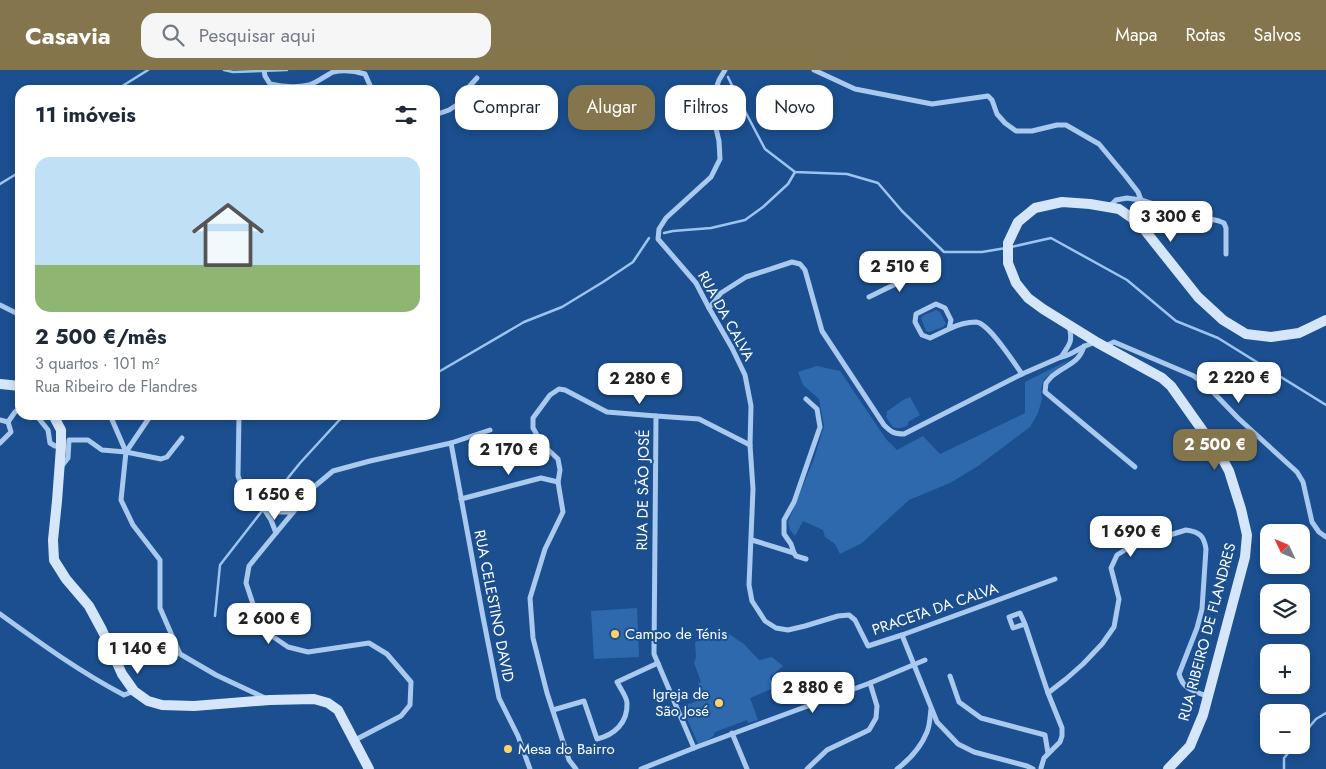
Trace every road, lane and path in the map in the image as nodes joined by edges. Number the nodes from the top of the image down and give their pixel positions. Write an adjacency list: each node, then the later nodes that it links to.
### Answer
1 (725, 70): 15 (street, RUA DA CALVA)
2 (814, 70): 9 (street)
3 (265, 73): 5 (street)
4 (477, 78): 8 (street)
5 (274, 85)
6 (309, 85): 7 (street)
7 (370, 85)
8 (440, 113)
9 (1141, 200): 10 (street); 11 (street)
10 (1109, 207): 17 (main road, RUA RIBEIRO DE FLANDRES); 18 (main road, RUA RIBEIRO DE FLANDRES)
11 (1226, 254)
12 (922, 271): 13 (street)
13 (869, 297)
14 (0, 305): 16 (street)
15 (709, 308): 23 (street); 40 (street, RUA DA CALVA)
16 (15, 312)
17 (1326, 320)
18 (1069, 325): 20 (main road, RUA RIBEIRO DE FLANDRES); 22 (street)
19 (949, 329): 19 (street); 23 (street)
20 (1102, 344): 21 (street); 50 (street); 66 (main road, RUA RIBEIRO DE FLANDRES)
21 (1085, 346): 22 (street); 43 (street)
22 (1061, 357): 23 (street)
23 (1022, 374)
24 (0, 384): 25 (main road)
25 (15, 386)
26 (806, 399): 52 (street)
27 (15, 412): 35 (street)
28 (656, 416): 40 (street); 45 (street, RUA DE SÃO JOSÉ); 60 (street, RUA DE SÃO JOSÉ)
29 (0, 420): 35 (street)
30 (40, 420): 41 (street)
31 (56, 420): 41 (main road)
32 (112, 420): 42 (street)
33 (148, 420): 42 (street)
34 (239, 420): 47 (street)
35 (8, 422): 38 (street)
36 (490, 430): 39 (street)
37 (182, 438): 42 (street)
38 (0, 443)
39 (451, 444): 46 (street, RUA CELESTINO DAVID); 48 (street)
40 (750, 445): 51 (street, RUA DA CALVA)
41 (61, 447): 44 (main road)
42 (126, 452): 44 (street); 67 (street)
43 (1135, 467)
44 (60, 469): 64 (main road)
45 (558, 482): 46 (street); 69 (street, RUA DE SÃO JOSÉ)
46 (461, 499): 75 (street, RUA CELESTINO DAVID)
47 (262, 506): 48 (street); 49 (street)
48 (293, 512): 49 (street)
49 (276, 533): 71 (street)
50 (1326, 537)
51 (752, 540): 52 (street); 56 (street, RUA DA CALVA)
52 (794, 553): 53 (street)
53 (806, 559)
54 (1055, 579): 58 (street, PRACETA DA CALVA)
55 (2, 616): 64 (street)
56 (838, 616): 58 (street, PRACETA DA CALVA)
57 (1025, 624): 65 (street)
58 (902, 635): 61 (street)
59 (925, 660): 61 (street)
60 (658, 663): 69 (street); 72 (street, RUA DE SÃO JOSÉ)
61 (914, 665): 63 (street); 68 (street)
62 (950, 676): 73 (street)
63 (870, 683): 70 (street); 79 (street)
64 (134, 691): 67 (main road)
65 (1048, 693): 66 (street); 73 (street)
66 (1207, 696): 83 (main road, RUA RIBEIRO DE FLANDRES)
67 (270, 700): 71 (main road)
68 (932, 708): 80 (street); 81 (street)
69 (552, 710): 76 (street, RUA DE SÃO JOSÉ)
70 (732, 733): 72 (street); 78 (street)
71 (355, 740): 74 (main road)
72 (694, 748): 77 (street)
73 (1048, 753): 82 (street)
74 (369, 769)
75 (530, 769)
76 (576, 769)
77 (641, 769)
78 (747, 769)
79 (807, 769)
80 (897, 769)
81 (1033, 769)
82 (1042, 769)
83 (1168, 769)

